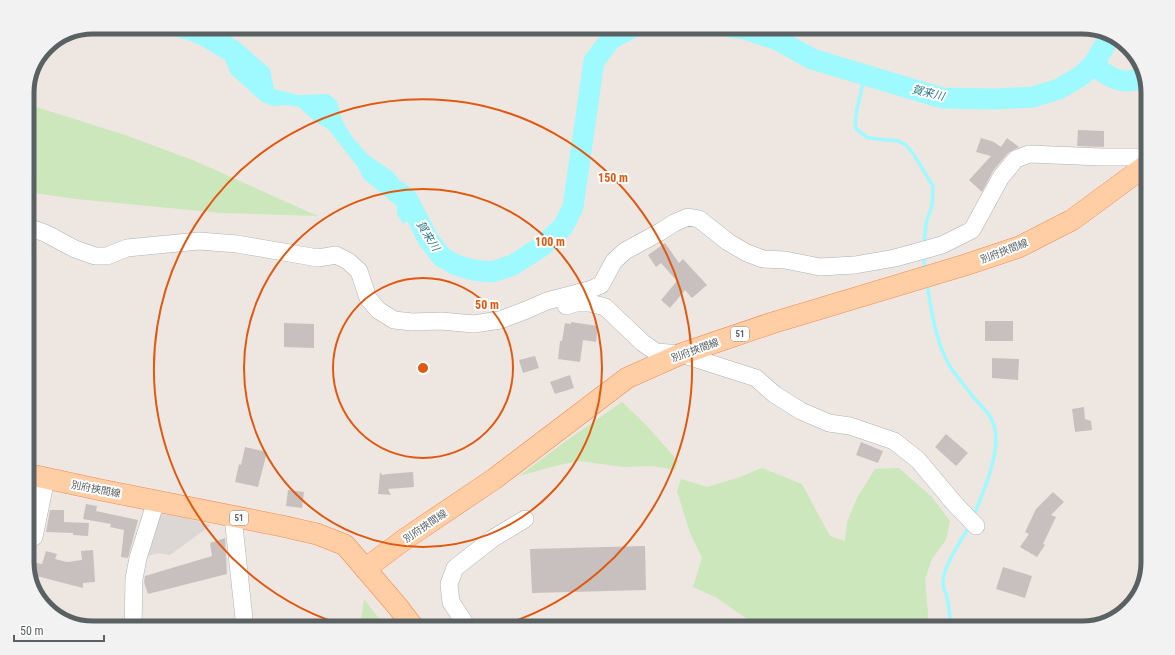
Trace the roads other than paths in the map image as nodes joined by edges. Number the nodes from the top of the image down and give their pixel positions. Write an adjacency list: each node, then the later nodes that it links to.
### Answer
1 (1141, 157): 4 (street)
2 (1141, 169): 5 (main road, 別府挾間線 / 51)
3 (34, 229): 4 (street)
4 (524, 311): 5 (street)
5 (681, 354): 10 (street); 12 (main road, 別府挾間線 / 51)
6 (36, 477): 7 (main road, 別府挾間線 / 51); 11 (street)
7 (156, 501): 8 (main road, 別府挾間線 / 51); 13 (street)
8 (234, 517): 12 (main road, 別府挾間線 / 51); 14 (street)
9 (525, 519): 16 (street)
10 (976, 526)
11 (34, 536)
12 (365, 569): 15 (main road, 別府挾間線 / 51)
13 (134, 621)
14 (244, 621)
15 (409, 621)
16 (463, 621)

